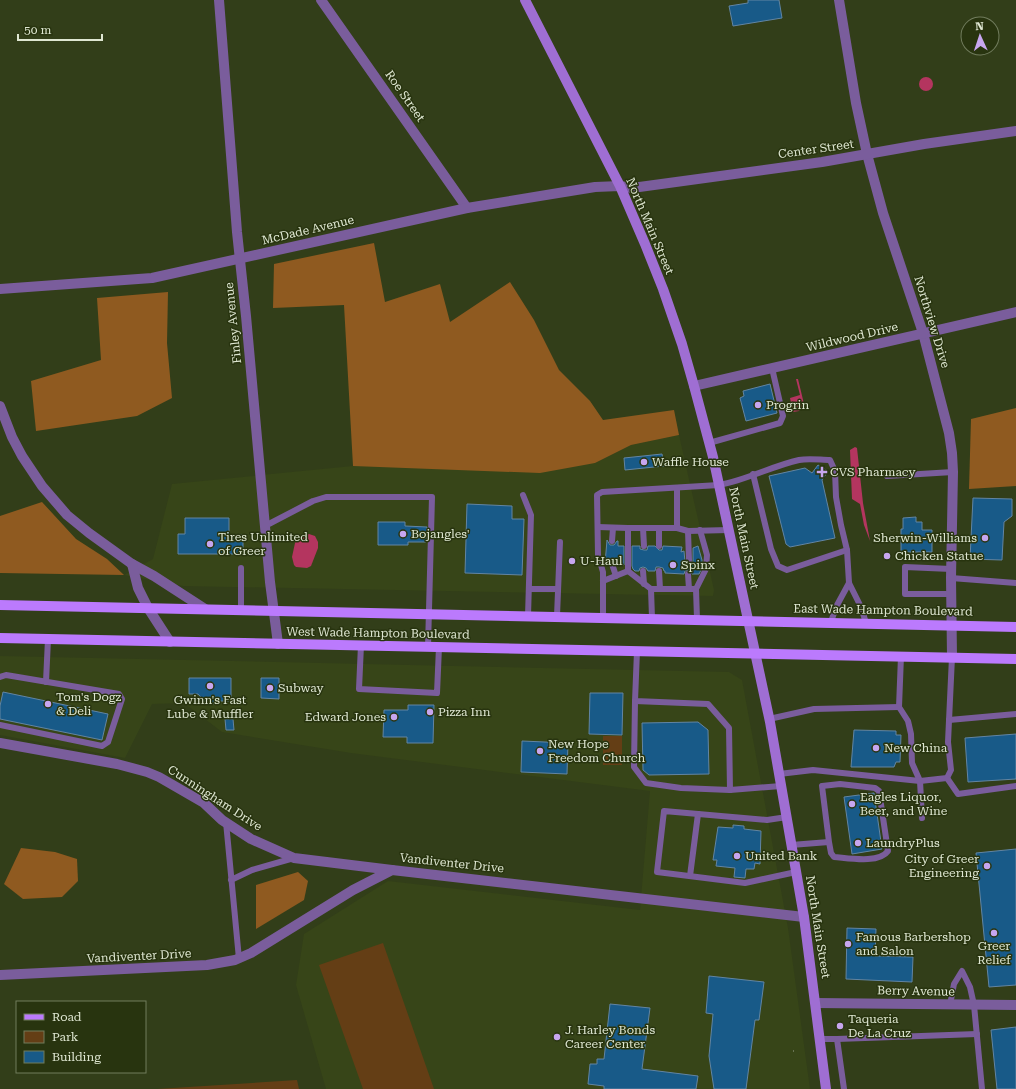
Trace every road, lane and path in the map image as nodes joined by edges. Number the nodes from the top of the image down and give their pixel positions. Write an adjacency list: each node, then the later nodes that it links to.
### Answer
1 (220, 0): 9 (street, Finley Avenue)
2 (320, 0): 8 (street, Roe Street)
3 (525, 0): 7 (main road, North Main Street)
4 (839, 0): 6 (street, Northview Drive)
5 (1016, 131): 6 (street, Center Street)
6 (867, 154): 7 (street, Center Street); 12 (street, Northview Drive)
7 (620, 186): 8 (street, McDade Avenue); 14 (main road, North Main Street)
8 (467, 208): 9 (street, McDade Avenue)
9 (240, 259): 10 (street, McDade Avenue); 23 (street, Finley Avenue)
10 (0, 289)
11 (1016, 312): 12 (street, Wildwood Drive)
12 (923, 334): 13 (street, Wildwood Drive); 17 (street, Northview Drive)
13 (772, 368): 14 (street, Wildwood Drive); 16 (lane)
14 (694, 386): 16 (main road, North Main Street)
15 (0, 406): 39 (street)
16 (709, 443): 20 (main road, North Main Street)
17 (953, 472): 19 (lane); 45 (street, Northview Drive)
18 (753, 474): 20 (lane); 37 (lane); 37 (lane)
19 (887, 476)
20 (719, 485): 21 (lane); 31 (main road, North Main Street)
21 (677, 488): 24 (lane); 29 (lane)
22 (523, 495): 52 (lane)
23 (265, 526): 63 (street, Finley Avenue); 64 (lane)
24 (598, 527): 25 (lane); 48 (lane)
25 (613, 528): 26 (lane); 33 (lane)
26 (628, 528): 27 (lane); 42 (lane)
27 (643, 528): 28 (lane); 35 (lane)
28 (659, 528): 29 (lane); 36 (lane)
29 (677, 528): 32 (lane)
30 (700, 530): 31 (lane); 32 (lane); 57 (lane)
31 (729, 530): 70 (main road, North Main Street)
32 (688, 532): 38 (lane)
33 (612, 541)
34 (560, 542): 53 (lane)
35 (644, 546)
36 (659, 546)
37 (847, 550): 49 (lane)
38 (688, 560)
39 (132, 564): 60 (street); 61 (street)
40 (612, 564): 47 (lane)
41 (241, 568): 62 (lane)
42 (628, 571): 47 (lane); 50 (lane)
43 (643, 571): 50 (lane)
44 (659, 571): 55 (lane)
45 (951, 573): 51 (lane); 58 (street, Northview Drive); 58 (lane)
46 (688, 574): 56 (lane)
47 (616, 576): 48 (lane)
48 (603, 581): 67 (lane)
49 (849, 583): 71 (lane); 72 (lane)
50 (644, 584): 54 (lane)
51 (1016, 584)
52 (529, 589): 53 (lane); 65 (lane)
53 (558, 589): 66 (lane)
54 (651, 589): 55 (lane); 68 (lane)
55 (660, 589): 56 (lane)
56 (688, 589): 57 (lane)
57 (696, 589): 69 (lane)
58 (951, 594): 73 (street, Northview Drive)
59 (0, 605): 60 (main road, West Wade Hampton Boulevard)
60 (148, 608): 61 (main road, West Wade Hampton Boulevard); 77 (street)
61 (205, 609): 62 (main road, West Wade Hampton Boulevard)
62 (241, 610): 63 (main road, West Wade Hampton Boulevard)
63 (274, 611): 64 (main road, West Wade Hampton Boulevard); 78 (street, Finley Avenue)
64 (429, 614): 65 (main road, West Wade Hampton Boulevard); 80 (lane)
65 (528, 616): 66 (main road, West Wade Hampton Boulevard)
66 (557, 616): 67 (main road, West Wade Hampton Boulevard)
67 (603, 617): 68 (main road, West Wade Hampton Boulevard)
68 (652, 618): 69 (main road, West Wade Hampton Boulevard)
69 (697, 619): 70 (main road, West Wade Hampton Boulevard)
70 (748, 620): 71 (main road, East Wade Hampton Boulevard); 82 (main road, North Main Street)
71 (831, 622): 72 (main road, East Wade Hampton Boulevard)
72 (866, 623): 73 (main road, East Wade Hampton Boulevard)
73 (952, 625): 74 (main road, East Wade Hampton Boulevard); 84 (street, Northview Drive)
74 (1016, 627)
75 (0, 638): 76 (main road, West Wade Hampton Boulevard)
76 (48, 639): 77 (main road, West Wade Hampton Boulevard); 87 (lane)
77 (170, 642): 78 (main road, West Wade Hampton Boulevard)
78 (278, 644): 79 (main road, West Wade Hampton Boulevard)
79 (361, 645): 80 (main road, West Wade Hampton Boulevard); 80 (lane)
80 (433, 647): 81 (main road, West Wade Hampton Boulevard)
81 (637, 651): 82 (main road, West Wade Hampton Boulevard); 88 (lane)
82 (755, 653): 83 (main road); 91 (main road, North Main Street)
83 (901, 656): 84 (main road); 89 (lane)
84 (952, 657): 85 (main road); 92 (lane)
85 (1016, 659)
86 (0, 677): 87 (lane)
87 (46, 682): 93 (lane)
88 (635, 701): 100 (lane); 100 (lane)
89 (899, 707): 91 (lane); 97 (lane)
90 (1016, 714): 92 (lane)
91 (769, 719): 95 (main road, North Main Street)
92 (949, 720): 96 (lane)
93 (0, 725)
94 (0, 743): 104 (street, Cunningham Drive)
95 (779, 774): 97 (lane); 98 (main road, North Main Street)
96 (947, 778): 97 (lane); 99 (lane)
97 (920, 781): 103 (lane)
98 (781, 786): 100 (lane); 102 (main road, North Main Street)
99 (1016, 786)
100 (730, 790)
101 (698, 814): 102 (lane); 110 (lane); 110 (lane)
102 (787, 817): 106 (main road, North Main Street)
103 (922, 818)
104 (226, 822): 107 (street, Cunningham Drive); 111 (lane)
105 (829, 842): 105 (lane); 106 (lane)
106 (791, 845): 109 (main road, North Main Street)
107 (294, 858): 108 (street, Cunningham Drive); 111 (lane)
108 (392, 870): 112 (street, Vandiventer Drive); 113 (street, Vandiventer Drive)
109 (796, 872): 110 (lane); 112 (main road, North Main Street)
110 (690, 876)
111 (231, 880): 113 (lane)
112 (804, 917): 115 (main road, North Main Street)
113 (239, 959): 114 (street, Vandiventer Drive)
114 (0, 975)
115 (816, 1003): 116 (street, Berry Avenue); 120 (main road, North Main Street)
116 (950, 1005): 117 (street, Berry Avenue); 117 (lane)
117 (974, 1005): 118 (street, Berry Avenue); 119 (lane)
118 (1016, 1005)
119 (977, 1034): 121 (lane); 126 (lane)
120 (820, 1039): 121 (lane); 124 (main road, North Main Street)
121 (836, 1039): 125 (lane)
122 (793, 1051): 123 (path)
123 (796, 1051)
124 (826, 1089)
125 (844, 1089)
126 (982, 1089)

